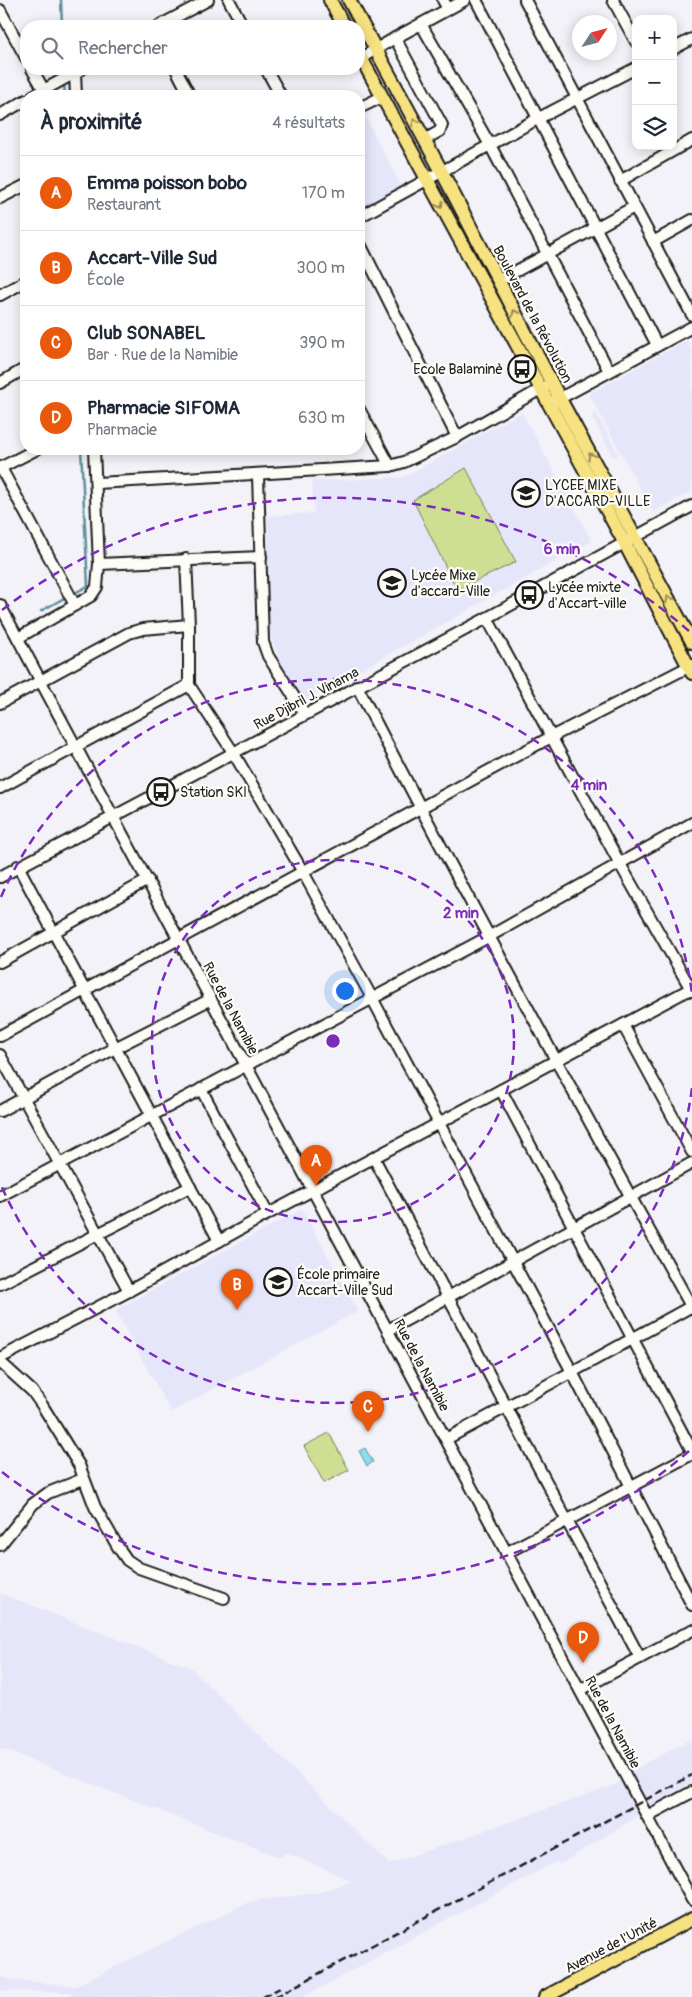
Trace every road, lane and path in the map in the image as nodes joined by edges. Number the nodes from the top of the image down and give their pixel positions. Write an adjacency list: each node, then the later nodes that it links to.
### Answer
1 (208, 0): 11 (street)
2 (229, 0): 12 (street)
3 (330, 0): 13 (main road)
4 (349, 0): 14 (main road, Boulevard de la Révolution)
5 (466, 0): 9 (street)
6 (476, 0): 40 (street)
7 (525, 0): 36 (street)
8 (613, 0): 17 (street)
9 (446, 5): 15 (street)
10 (0, 10): 20 (street)
11 (170, 20)
12 (240, 20)
13 (341, 20)
14 (360, 20)
15 (421, 24): 18 (street); 43 (street)
16 (365, 29): 22 (main road, Boulevard de la Révolution)
17 (632, 35)
18 (395, 38): 22 (street); 41 (street)
19 (692, 39): 21 (street)
20 (20, 47)
21 (677, 47)
22 (376, 49): 23 (street); 41 (main road, Boulevard de la Révolution, one-way to 22)
23 (365, 54)
24 (365, 65): 35 (main road, Boulevard de la Révolution)
25 (632, 70): 36 (street)
26 (35, 75): 31 (street)
27 (72, 75): 31 (street)
28 (79, 75): 32 (street)
29 (179, 75): 33 (street)
30 (269, 75): 34 (street)
31 (44, 90)
32 (77, 90)
33 (187, 90)
34 (278, 90)
35 (382, 97): 38 (street); 45 (main road, Boulevard de la Révolution)
36 (577, 98): 40 (street); 46 (street)
37 (20, 103): 39 (street)
38 (365, 105)
39 (0, 115)
40 (539, 118): 43 (street); 52 (street)
41 (424, 140): 44 (main road, Boulevard de la Révolution)
42 (692, 140): 46 (street)
43 (490, 145): 44 (street); 55 (street)
44 (442, 172): 45 (street); 56 (main road, Boulevard de la Révolution)
45 (427, 181): 50 (street); 66 (main road, Boulevard de la Révolution, one-way to 66)
46 (620, 181): 49 (street)
47 (20, 188): 48 (street)
48 (0, 198)
49 (634, 207): 52 (street); 53 (street)
50 (365, 214)
51 (692, 220): 53 (street)
52 (594, 227): 55 (street); 61 (street)
53 (653, 242): 59 (street)
54 (365, 254): 70 (street)
55 (547, 254): 56 (street); 63 (street)
56 (498, 281): 65 (main road, Boulevard de la Révolution, one-way to 56)
57 (20, 284): 58 (street)
58 (0, 295)
59 (691, 310)
60 (692, 327): 61 (street)
61 (658, 345): 63 (street)
62 (20, 371): 64 (street)
63 (610, 371): 67 (street)
64 (0, 383)
65 (552, 383): 66 (street); 67 (main road, Boulevard de la Révolution)
66 (540, 390): 68 (main road, Boulevard de la Révolution); 70 (street)
67 (560, 399): 68 (street); 78 (main road, Boulevard de la Révolution, one-way to 67)
68 (548, 405): 78 (main road, Boulevard de la Révolution)
69 (365, 420): 73 (street)
70 (457, 437): 73 (street)
71 (25, 455): 74 (street)
72 (95, 455): 76 (street)
73 (390, 466): 75 (street)
74 (0, 468): 83 (street)
75 (258, 475): 76 (street); 79 (street)
76 (97, 483): 81 (street)
77 (692, 506): 78 (street, Rue Djibril J. Vinama)
78 (629, 539): 85 (street, Rue Djibril J. Vinama); 88 (main road, Boulevard de la Révolution, one-way to 78); 89 (main road, Boulevard de la Révolution)
79 (261, 557): 80 (street); 94 (street)
80 (186, 559): 81 (street); 86 (street)
81 (99, 564): 83 (street)
82 (0, 605): 84 (street, Rue de la Namibie)
83 (75, 605): 87 (street)
84 (3, 617): 87 (street, Rue de la Namibie)
85 (487, 618): 92 (street, Rue Djibril J. Vinama); 95 (street)
86 (189, 625): 90 (street); 91 (street)
87 (18, 638): 90 (street, Rue de la Namibie)
88 (692, 642)
89 (691, 669): 95 (street)
90 (41, 681): 93 (street); 96 (street, Rue de la Namibie)
91 (189, 685): 96 (street); 97 (street)
92 (356, 686): 94 (street, Rue Djibril J. Vinama); 99 (street)
93 (0, 703)
94 (305, 714): 97 (street, Rue Djibril J. Vinama)
95 (551, 737): 99 (street); 102 (street)
96 (75, 747): 98 (street); 100 (street, Rue de la Namibie)
97 (233, 752): 100 (street, Rue Djibril J. Vinama); 104 (street)
98 (0, 788)
99 (421, 809): 104 (street); 108 (street)
100 (113, 816): 103 (street, Rue Djibril J. Vinama); 106 (street, Rue de la Namibie)
101 (692, 823): 102 (street)
102 (620, 864): 108 (street); 112 (street)
103 (18, 866): 105 (street, Rue Djibril J. Vinama); 107 (street)
104 (303, 872): 109 (street); 113 (street)
105 (0, 877)
106 (148, 880): 107 (street); 109 (street, Rue de la Namibie)
107 (54, 933): 110 (street); 111 (street)
108 (490, 936): 113 (street); 119 (street)
109 (179, 939): 111 (street); 114 (street, Rue de la Namibie)
110 (0, 962)
111 (84, 989): 116 (street); 117 (street)
112 (692, 989): 115 (street)
113 (372, 998): 120 (street); 126 (street)
114 (211, 999): 117 (street); 120 (street, Rue de la Namibie)
115 (623, 1024): 119 (street); 127 (street)
116 (0, 1036)
117 (115, 1048): 123 (street); 125 (street)
118 (0, 1055): 123 (street)
119 (556, 1060): 122 (street); 134 (street)
120 (246, 1066): 121 (street); 132 (street, Rue de la Namibie)
121 (201, 1089): 125 (street); 135 (street)
122 (501, 1090): 126 (street); 136 (street)
123 (24, 1099): 124 (street); 130 (street)
124 (0, 1111)
125 (152, 1116): 130 (street); 131 (street)
126 (438, 1124): 128 (street); 139 (street)
127 (692, 1152)
128 (374, 1158): 132 (street); 142 (street)
129 (692, 1162): 134 (street)
130 (60, 1165): 133 (street); 137 (street)
131 (190, 1187): 137 (street); 138 (street)
132 (313, 1191): 135 (street); 144 (street, Rue de la Namibie)
133 (0, 1196)
134 (630, 1197): 136 (street); 143 (street)
135 (268, 1214): 138 (street)
136 (574, 1229): 139 (street); 145 (street)
137 (98, 1234): 140 (street); 141 (street)
138 (219, 1241): 141 (street)
139 (512, 1262): 142 (street); 148 (street)
140 (0, 1284)
141 (129, 1291): 146 (street)
142 (448, 1296): 144 (street); 149 (street)
143 (692, 1307): 145 (street)
144 (388, 1330): 150 (street, Rue de la Namibie)
145 (633, 1339): 148 (street); 151 (street)
146 (0, 1358)
147 (0, 1362): 152 (street)
148 (572, 1372): 149 (street); 153 (street)
149 (506, 1406): 150 (street); 154 (street)
150 (446, 1439): 156 (street, Rue de la Namibie)
151 (692, 1452): 153 (street)
152 (83, 1479): 155 (street); 157 (street)
153 (632, 1487): 154 (street); 158 (street)
154 (567, 1520): 156 (street); 160 (street)
155 (0, 1545)
156 (506, 1552): 161 (street, Rue de la Namibie)
157 (224, 1598)
158 (692, 1605)
159 (692, 1630): 160 (street)
160 (640, 1658): 161 (street)
161 (580, 1690): 163 (street, Rue de la Namibie)
162 (692, 1792): 163 (street)
163 (647, 1816): 164 (street, Rue de la Namibie)
164 (692, 1900)
165 (692, 1919): 166 (main road, Avenue de l'Unité)
166 (545, 1997)

